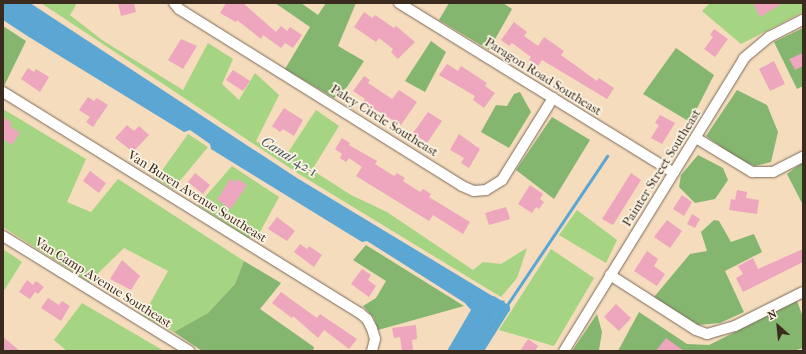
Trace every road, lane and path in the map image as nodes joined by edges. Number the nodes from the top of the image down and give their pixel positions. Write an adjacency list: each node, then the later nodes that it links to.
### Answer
1 (174, 3): 5 (street, Paley Circle Southeast)
2 (399, 3): 5 (street, Paragon Road Southeast)
3 (803, 20): 6 (street, Painter Street Southeast)
4 (3, 92): 13 (street, Van Buren Avenue Southeast)
5 (553, 98): 8 (street, Paragon Road Southeast)
6 (696, 138): 7 (street); 8 (street, Painter Street Southeast)
7 (803, 157)
8 (674, 173): 10 (street, Painter Street Southeast)
9 (3, 236): 12 (street, Van Camp Avenue Southeast)
10 (610, 275): 11 (street); 14 (street, Painter Street Southeast)
11 (803, 292)
12 (189, 351)
13 (372, 351)
14 (564, 351)

